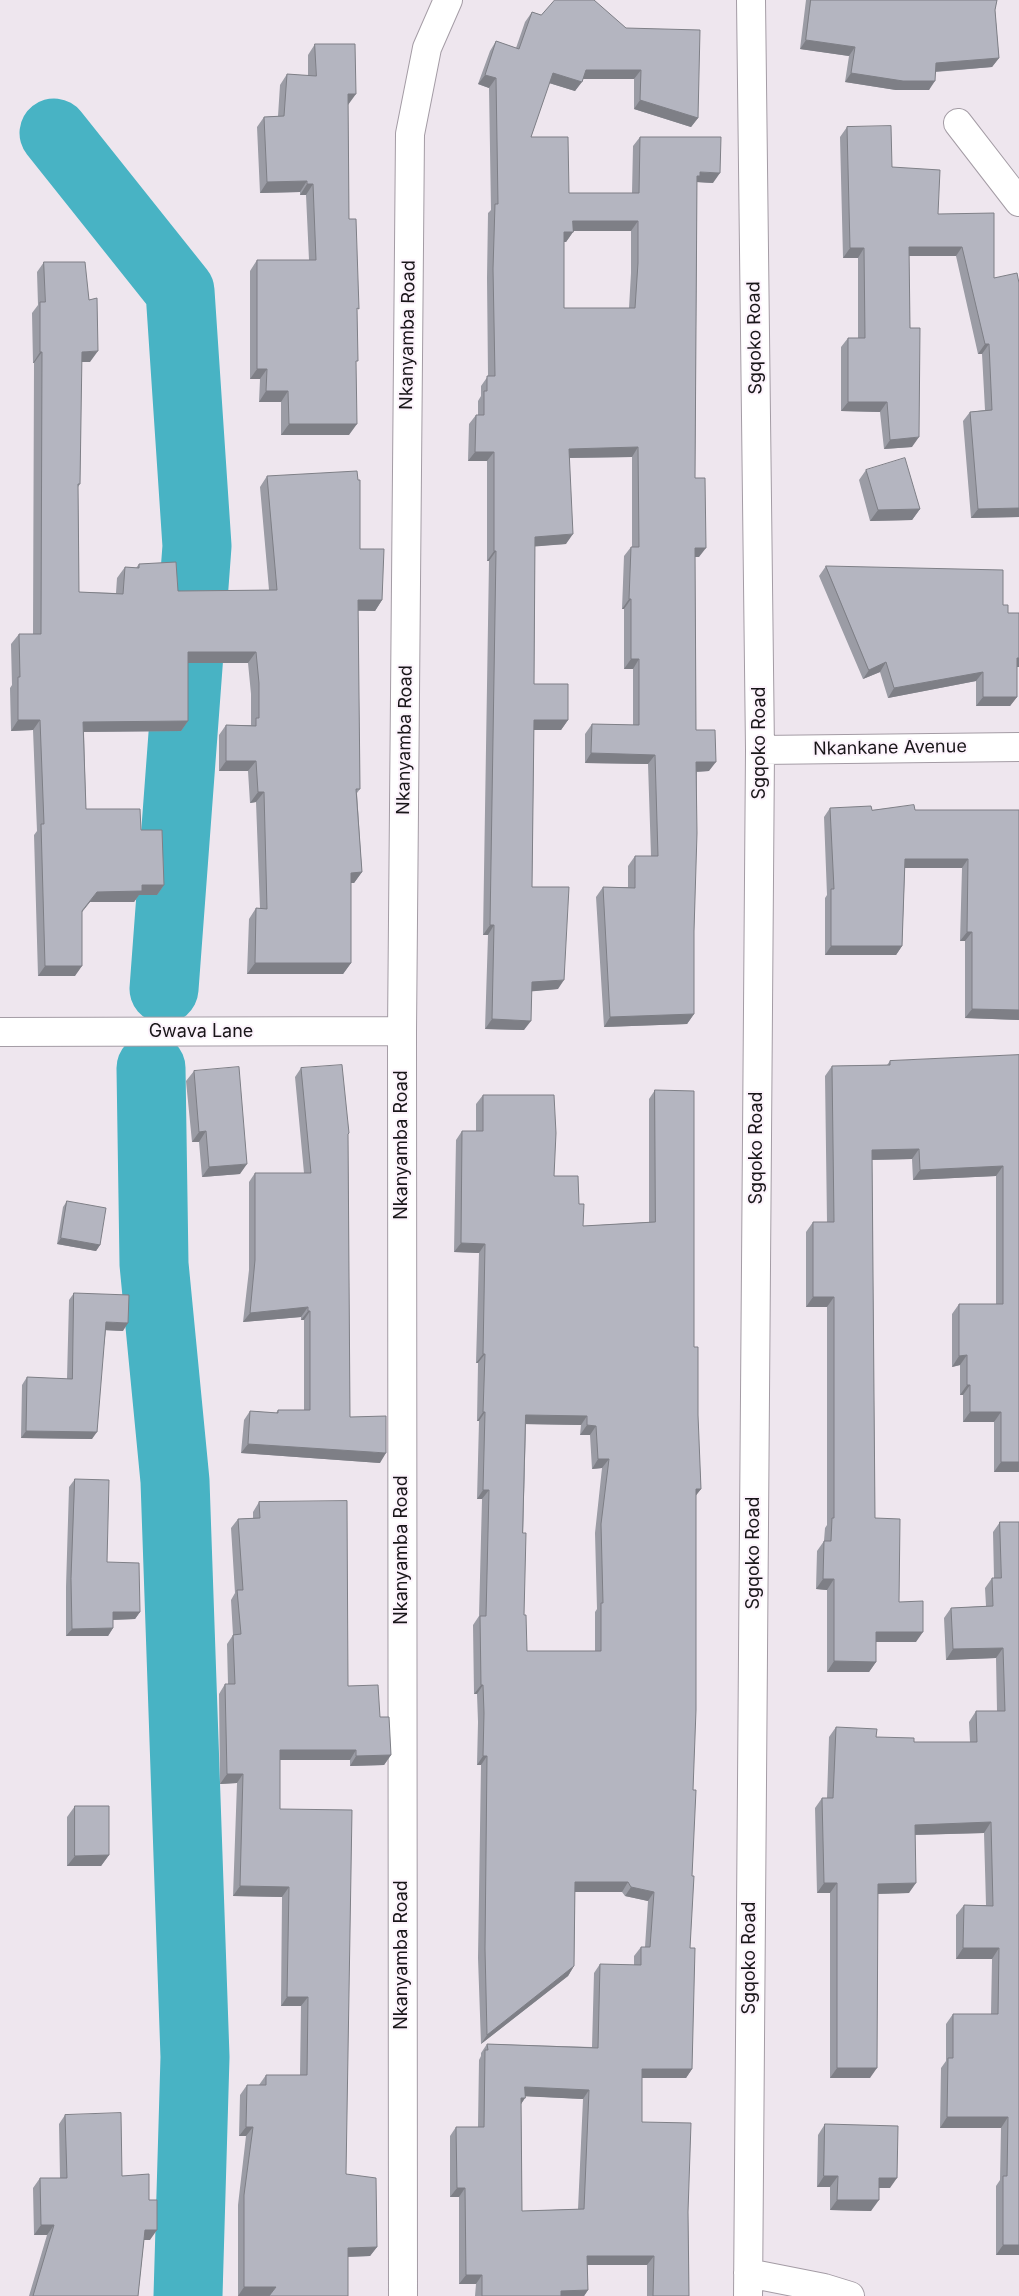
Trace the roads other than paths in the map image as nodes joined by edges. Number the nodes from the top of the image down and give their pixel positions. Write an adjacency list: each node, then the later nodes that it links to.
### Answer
1 (448, 0): 7 (street, Nkanyamba Road)
2 (751, 0): 6 (street, Sgqoko Road)
3 (958, 123): 4 (street)
4 (1019, 202)
5 (1019, 747): 6 (street, Nkankane Avenue)
6 (760, 750): 9 (street, Sgqoko Road)
7 (402, 1031): 8 (street, Gwava Lane); 10 (street, Nkanyamba Road)
8 (0, 1032)
9 (748, 2284): 11 (street)
10 (403, 2296)
11 (850, 2296)

